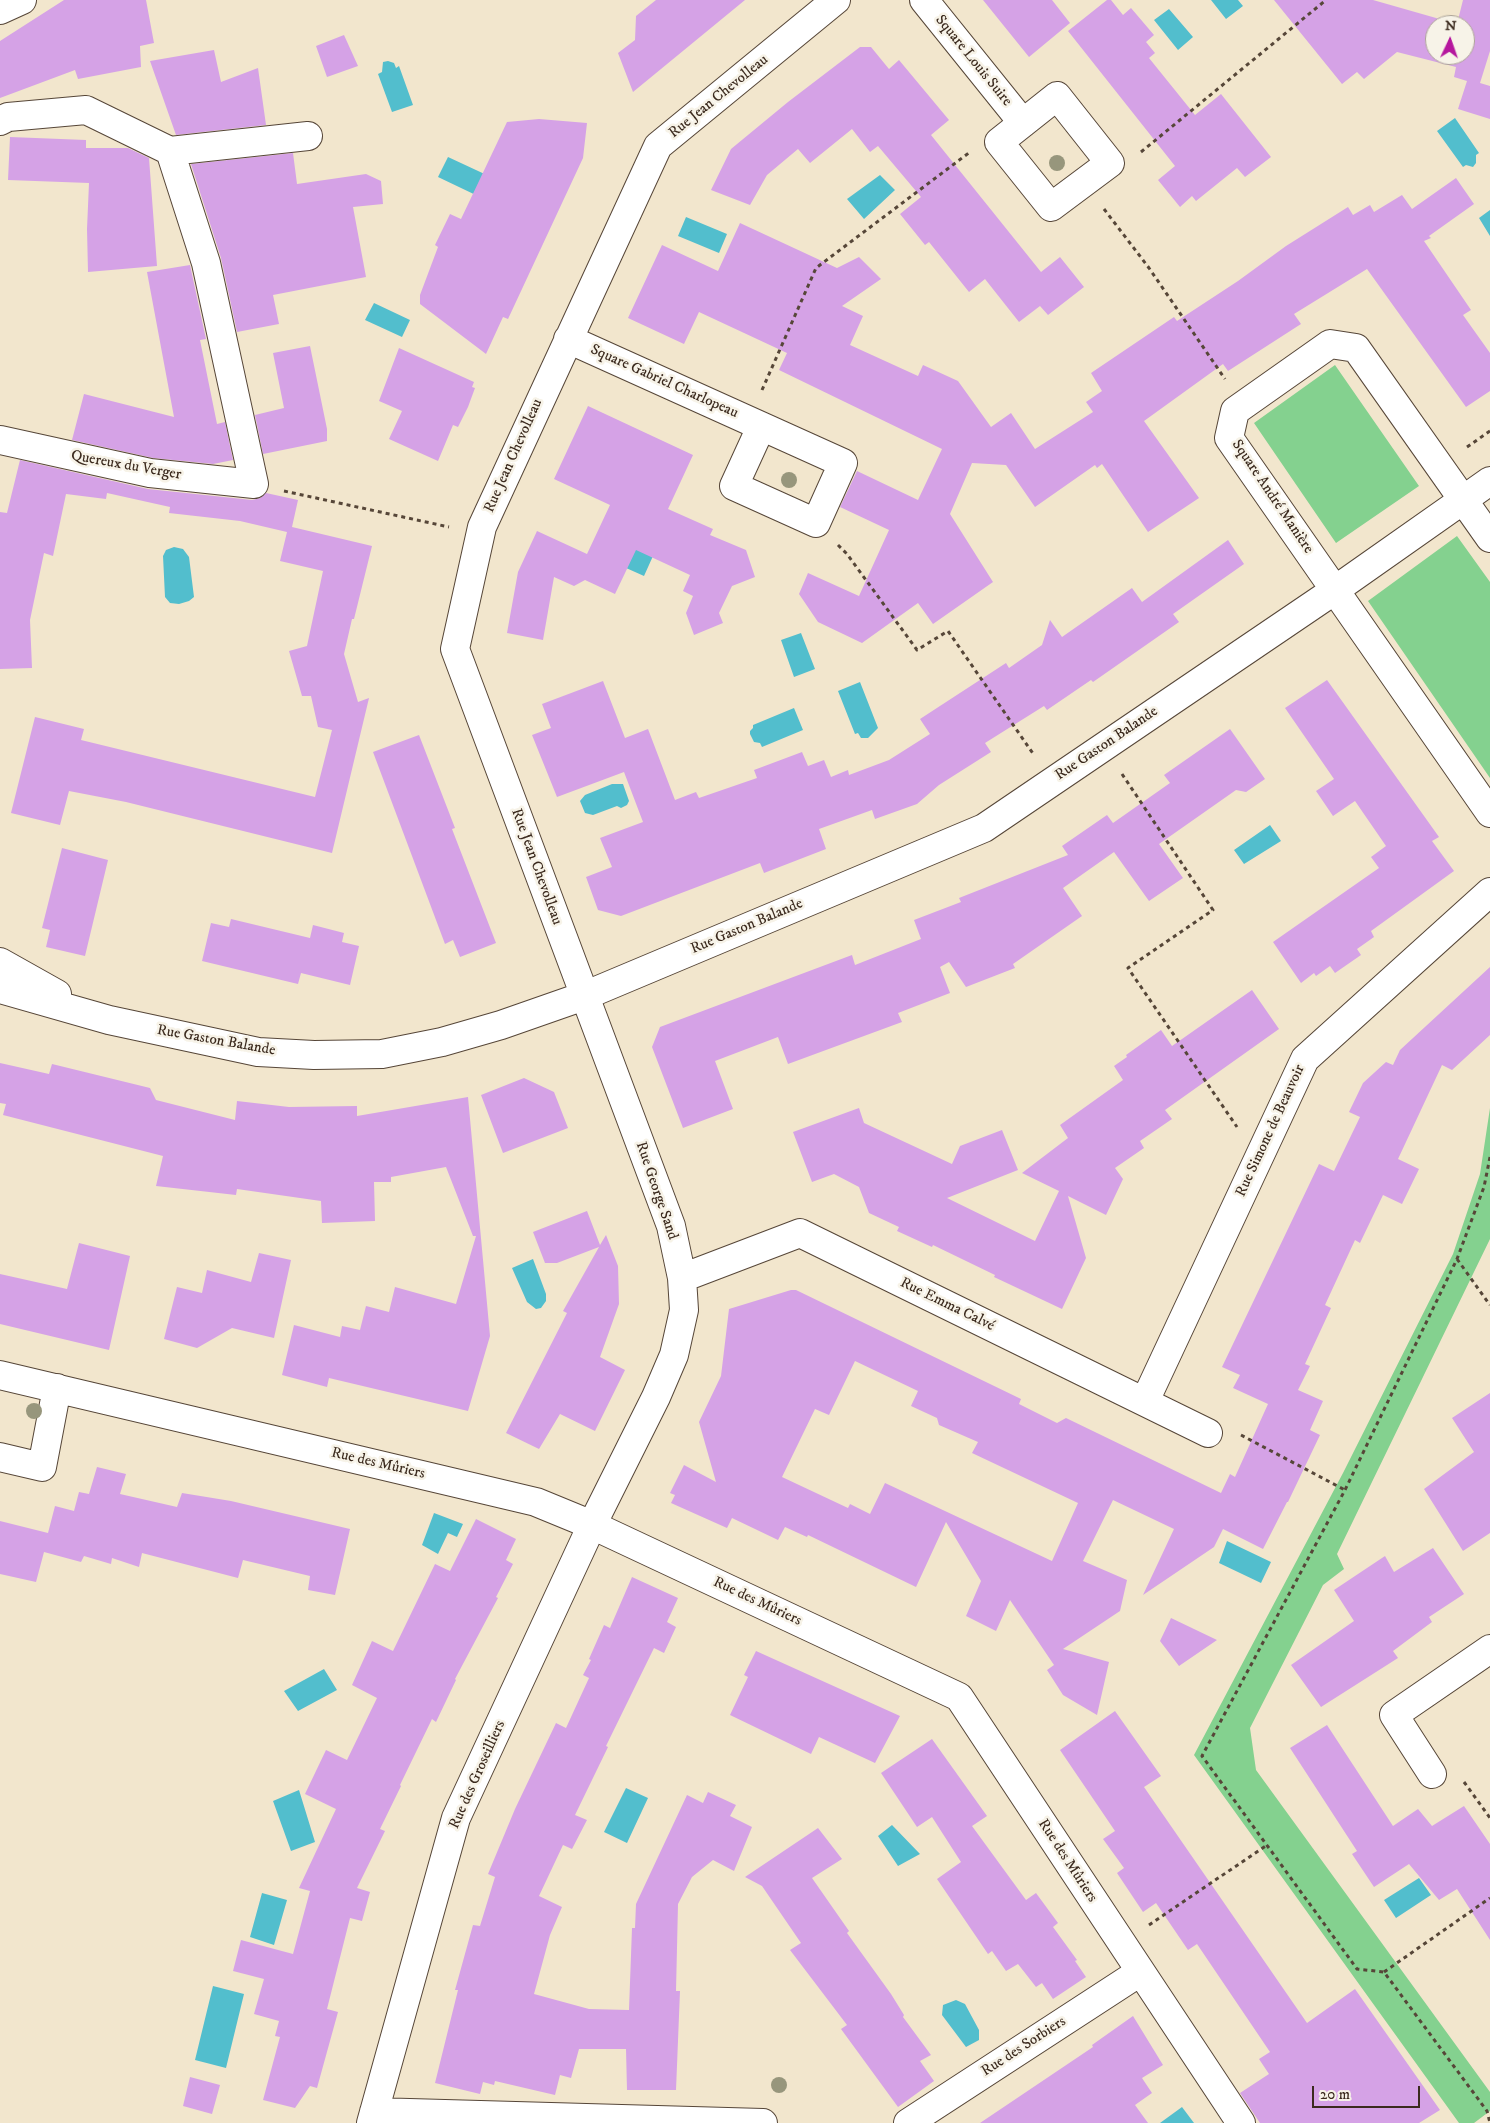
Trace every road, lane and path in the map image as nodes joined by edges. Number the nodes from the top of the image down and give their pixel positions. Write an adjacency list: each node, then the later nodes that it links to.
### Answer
1 (22, 0): 5 (street)
2 (836, 0): 13 (street, Rue Jean Chevolleau)
3 (924, 0): 7 (street, Square Louis Suire)
4 (1326, 0): 11 (path)
5 (0, 10)
6 (3, 117): 10 (street)
7 (1023, 123): 9 (street); 11 (street)
8 (308, 136): 10 (street)
9 (999, 142): 12 (street); 15 (path)
10 (170, 151): 18 (street)
11 (1110, 163): 12 (street)
12 (1084, 182): 14 (path)
13 (568, 339): 15 (street, Square Gabriel Charlopeau); 21 (street, Rue Jean Chevolleau)
14 (1243, 405): 19 (street, Square André Manière); 23 (street, Square André Manière)
15 (755, 424): 20 (street); 20 (street, Square Gabriel Charlopeau)
16 (0, 440): 18 (street, Quereux du Verger)
17 (1490, 481): 19 (street, Rue Gaston Balande)
18 (254, 484): 21 (path)
19 (1464, 500): 22 (street, Square André Manière); 23 (street, Rue Gaston Balande)
20 (816, 523): 25 (path)
21 (481, 535): 30 (street, Rue Jean Chevolleau)
22 (1490, 538)
23 (1335, 590): 24 (street, Rue Gaston Balande); 26 (street, Square André Manière)
24 (1104, 747): 25 (street, Rue Gaston Balande); 32 (path)
25 (1052, 781): 30 (street, Rue Gaston Balande)
26 (1490, 813)
27 (1490, 892): 32 (street, Rue Simone de Beauvoir)
28 (0, 962): 31 (street, Rue Gaston Balande)
29 (0, 989): 31 (street, Rue Gaston Balande)
30 (584, 996): 31 (street, Rue Gaston Balande); 35 (street, Rue George Sand)
31 (93, 1015)
32 (1258, 1158): 39 (street, Rue Simone de Beauvoir)
33 (1490, 1158): 34 (path)
34 (1457, 1259): 36 (path); 42 (path)
35 (682, 1278): 39 (street, Rue Emma Calvé); 43 (street, Rue George Sand)
36 (1490, 1305)
37 (0, 1375): 38 (street, Rue des Mûriers)
38 (57, 1388): 41 (street); 43 (street, Rue des Mûriers)
39 (1145, 1401): 40 (street, Rue Emma Calvé)
40 (1208, 1434): 42 (path)
41 (0, 1457)
42 (1345, 1490): 47 (path)
43 (592, 1525): 49 (street, Rue des Mûriers); 52 (street, Rue des Groseilliers)
44 (1490, 1649): 45 (street)
45 (1432, 1774): 46 (path)
46 (1490, 1818)
47 (1267, 1844): 49 (path); 51 (path)
48 (1490, 1898): 51 (path)
49 (1122, 1944): 50 (street, Rue des Mûriers)
50 (1140, 1972): 54 (street, Rue des Sorbiers); 55 (street, Rue des Mûriers)
51 (1384, 1972): 56 (path)
52 (372, 2118): 53 (street)
53 (763, 2123)
54 (908, 2123)
55 (1241, 2123)
56 (1490, 2123)

